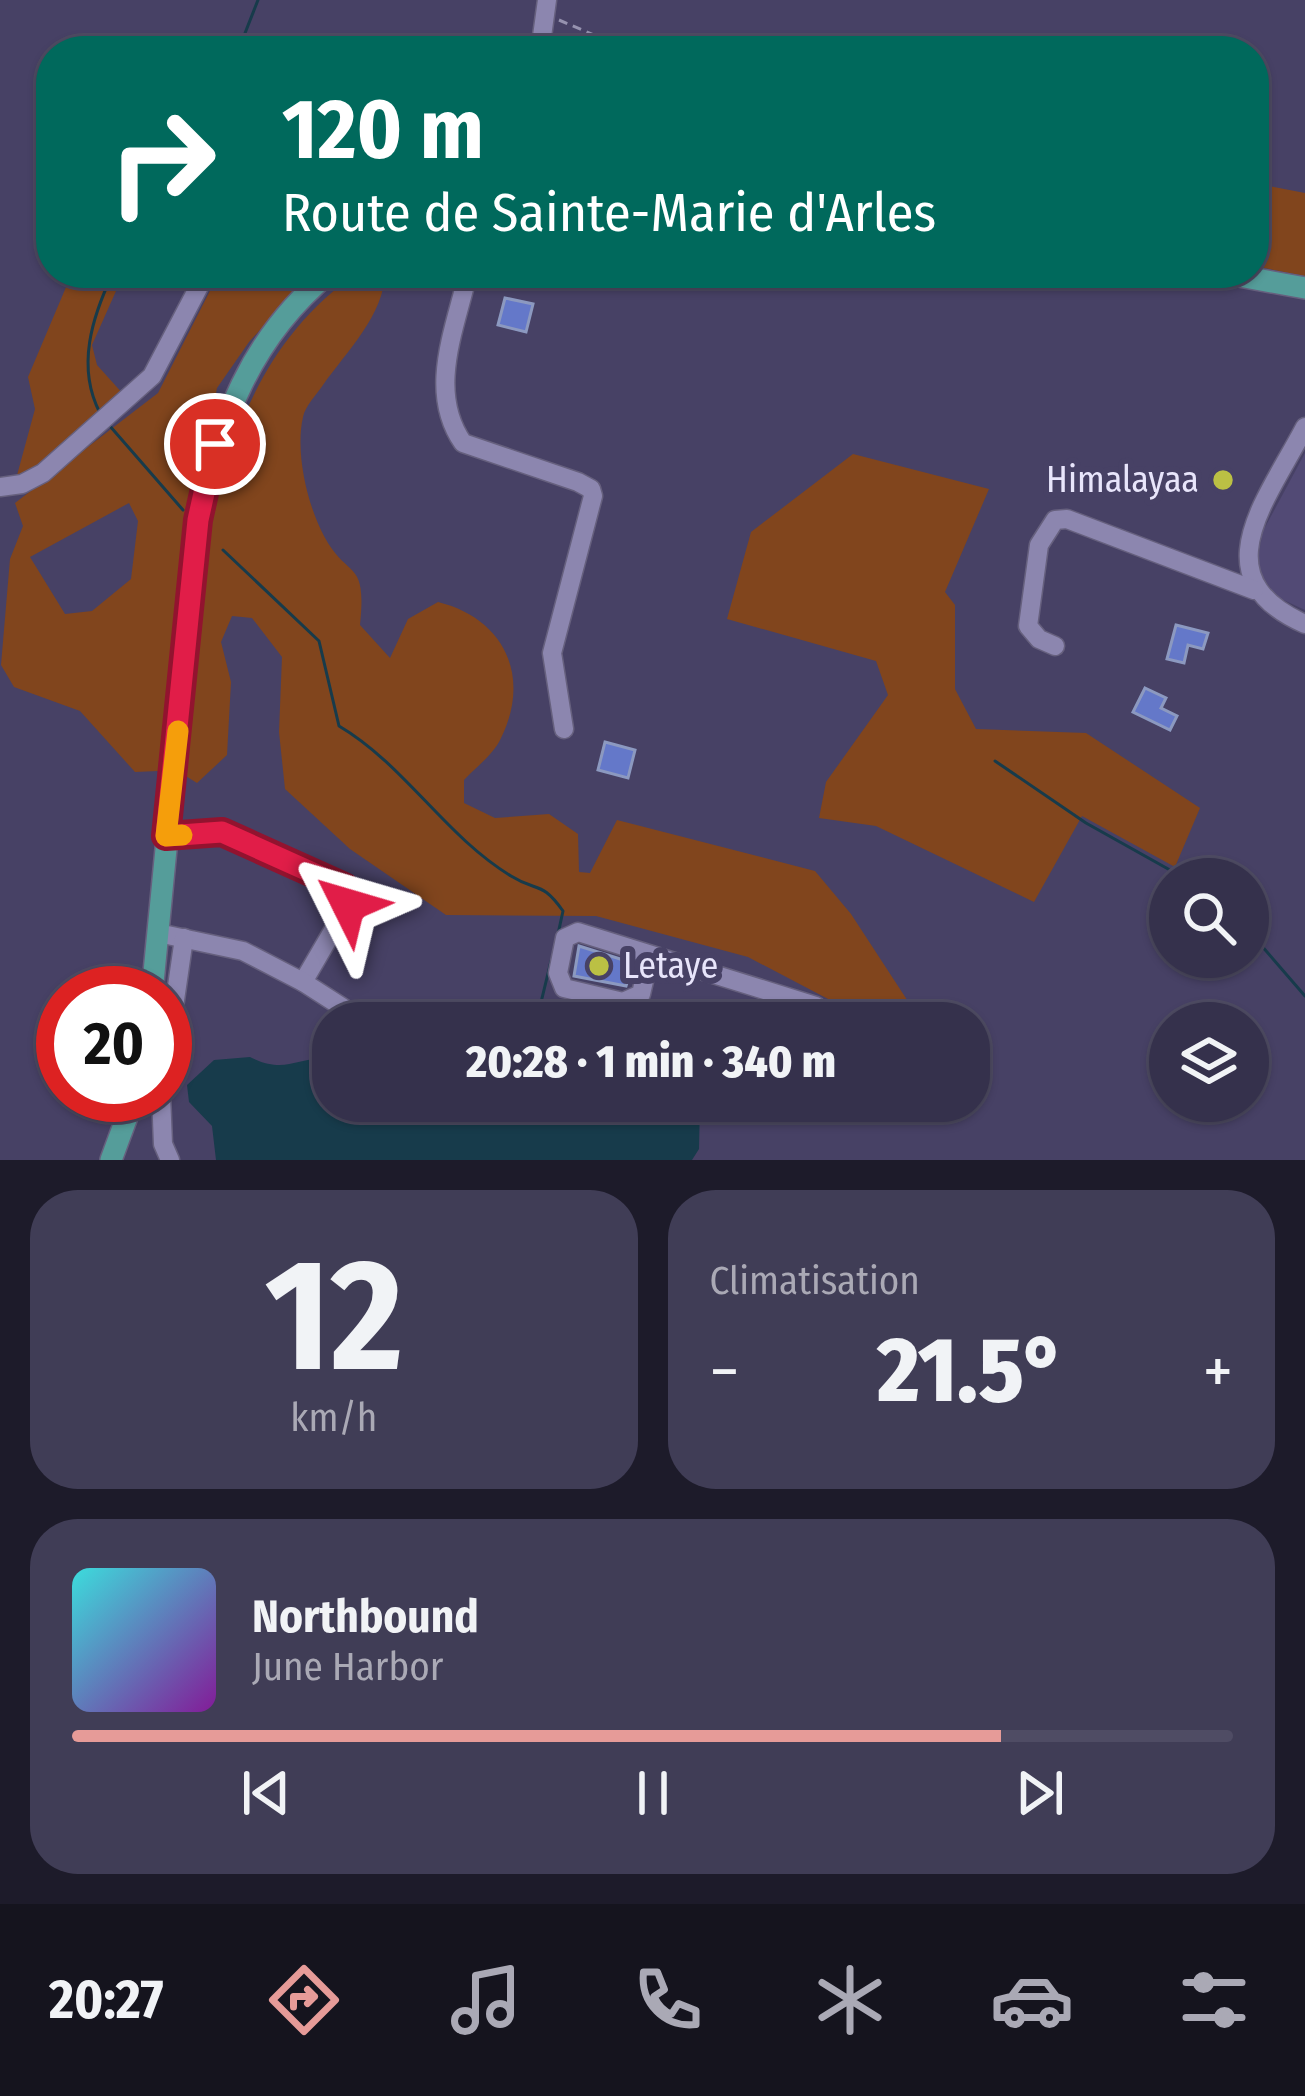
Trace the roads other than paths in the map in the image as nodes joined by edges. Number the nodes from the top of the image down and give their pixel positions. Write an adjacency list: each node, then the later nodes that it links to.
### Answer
1 (1269, 282): 5 (main road)
2 (198, 288): 7 (street)
3 (310, 288): 12 (main road)
4 (465, 288): 11 (street)
5 (1305, 289)
6 (1305, 427): 8 (street)
7 (0, 487)
8 (1254, 590): 9 (street); 10 (street)
9 (1305, 623)
10 (1055, 646)
11 (564, 729)
12 (166, 836): 13 (main road); 18 (street)
13 (158, 933): 14 (street); 16 (main road)
14 (184, 938): 17 (street); 18 (street)
15 (650, 955): 15 (street); 20 (street)
16 (155, 966)
17 (180, 966)
18 (303, 982): 19 (street)
19 (335, 1002)
20 (803, 1002)
21 (125, 1122): 23 (main road)
22 (162, 1122): 24 (street)
23 (111, 1160)
24 (170, 1160)

